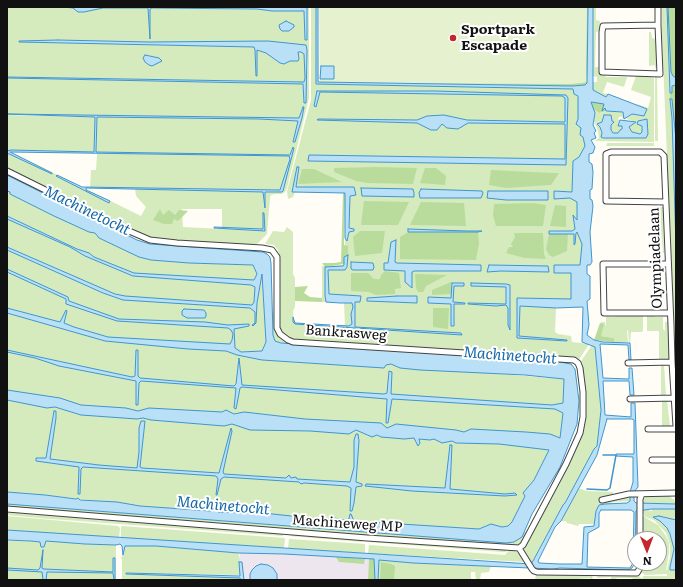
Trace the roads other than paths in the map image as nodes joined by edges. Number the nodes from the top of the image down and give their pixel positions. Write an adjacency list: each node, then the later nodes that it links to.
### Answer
1 (658, 7): 2 (street)
2 (658, 25): 2 (street)
3 (7, 171): 21 (street, Bankrasweg)
4 (666, 202): 4 (street, Olympiadelaan); 5 (street, Olympiadelaan)
5 (668, 264): 6 (street, Olympiadelaan); 6 (street)
6 (670, 313): 7 (street, Olympiadelaan)
7 (672, 362): 8 (street); 9 (street, Olympiadelaan)
8 (628, 363)
9 (674, 398): 10 (street); 11 (street, Olympiadelaan)
10 (630, 399)
11 (676, 426)
12 (648, 429): 13 (street)
13 (676, 429)
14 (652, 460): 15 (street)
15 (676, 460)
16 (676, 493): 17 (street)
17 (642, 494): 18 (street); 20 (street)
18 (602, 500)
19 (7, 509): 21 (street, Machineweg MP)
20 (640, 531)
21 (519, 548): 22 (street)
22 (638, 571)

